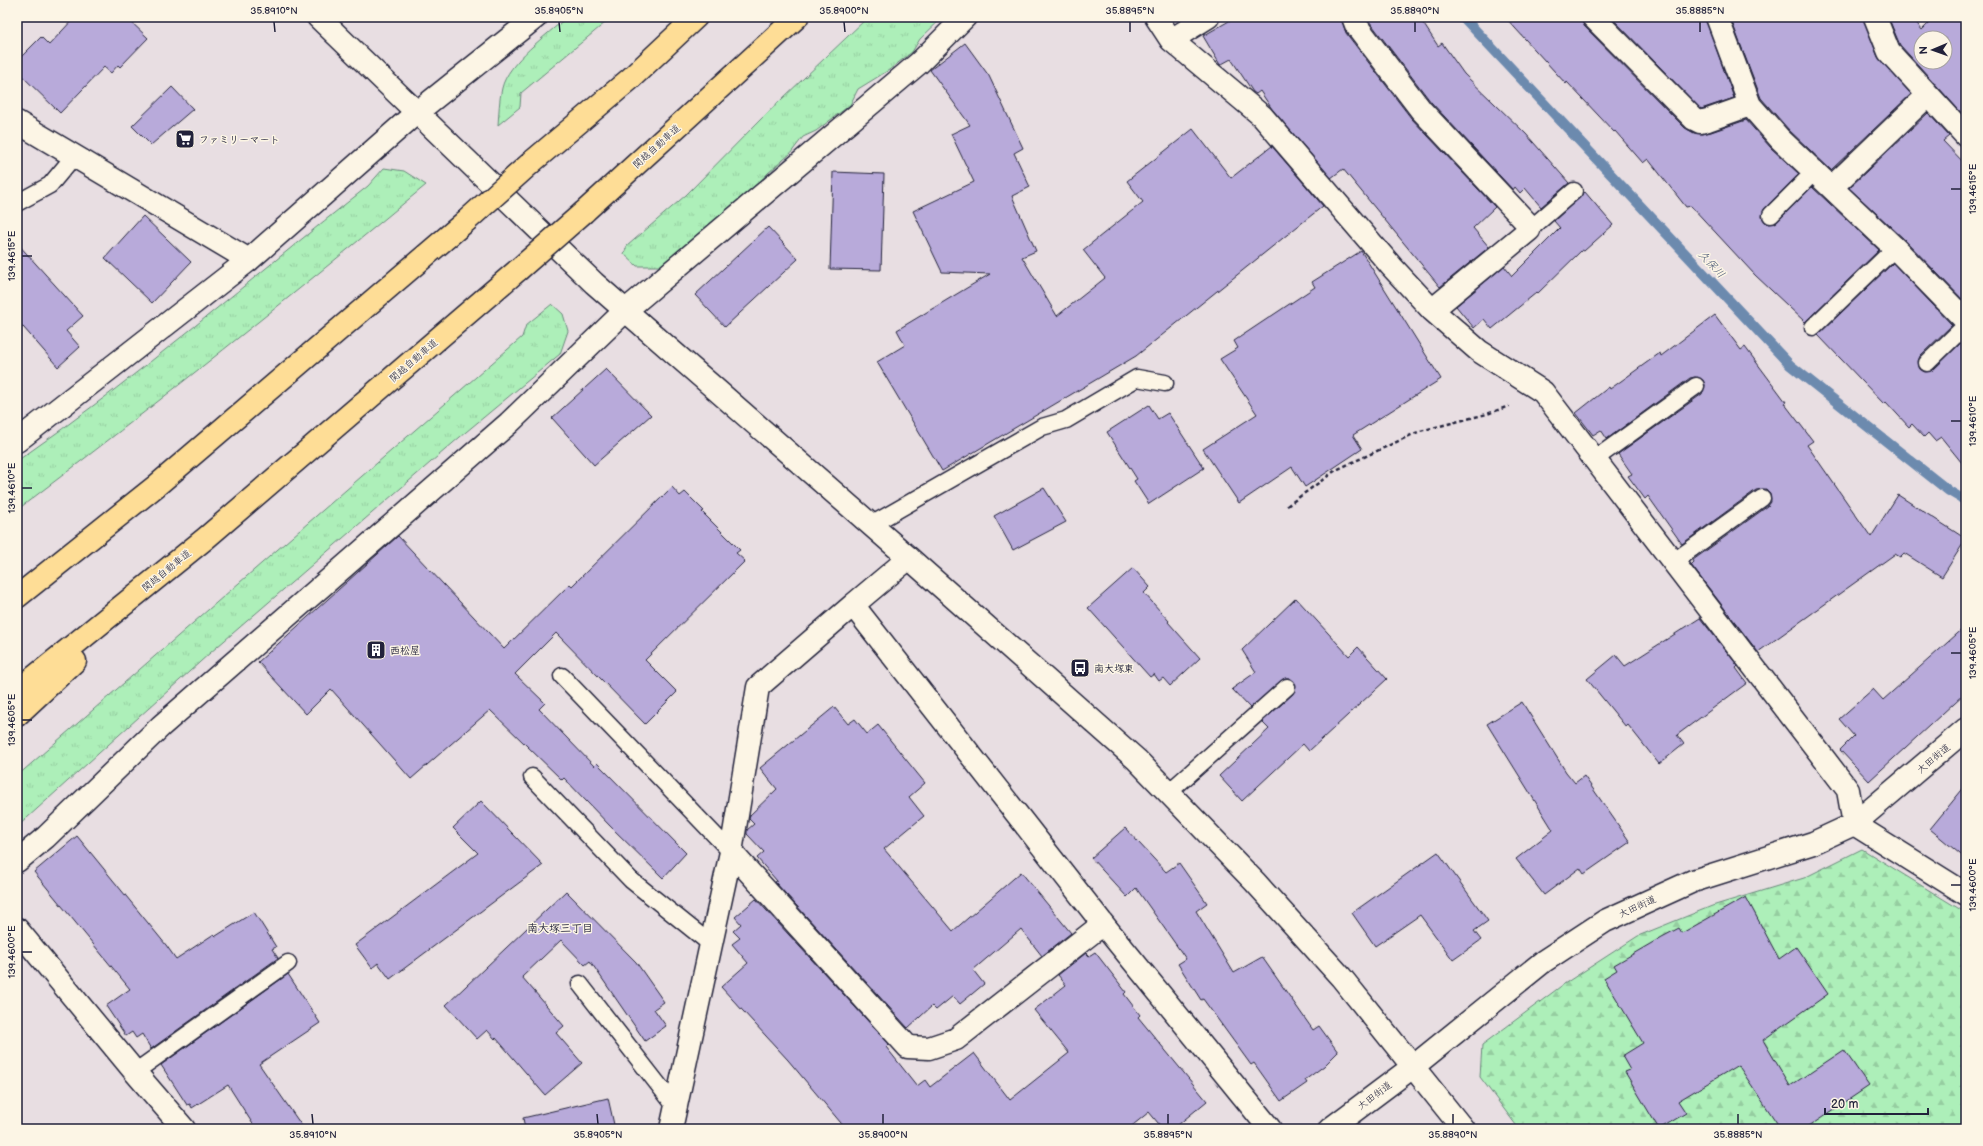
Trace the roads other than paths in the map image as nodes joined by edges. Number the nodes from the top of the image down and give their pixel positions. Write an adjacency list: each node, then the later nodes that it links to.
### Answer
1 (318, 17): 15 (street)
2 (536, 17): 15 (street)
3 (696, 17): 37 (highway, bridge)
4 (797, 17): 40 (highway, 関越自動車道, bridge)
5 (965, 17): 27 (street)
6 (1156, 17): 12 (street)
7 (1208, 17): 12 (street)
8 (1353, 17): 24 (street)
9 (1593, 17): 14 (street)
10 (1717, 17): 14 (street)
11 (1875, 17): 13 (street)
12 (1171, 40): 28 (street)
13 (1928, 95): 17 (street); 20 (street)
14 (1750, 106): 19 (street)
15 (416, 113): 26 (street); 27 (street)
16 (17, 122): 18 (street)
17 (1966, 136)
18 (75, 155): 22 (lane); 26 (street)
19 (1815, 171): 20 (street); 23 (lane)
20 (1832, 187): 25 (street)
21 (1574, 190): 24 (lane)
22 (17, 203)
23 (1771, 215)
24 (1529, 230): 28 (street)
25 (1895, 248): 29 (street); 31 (lane)
26 (249, 260): 35 (street)
27 (626, 310): 39 (street); 55 (street)
28 (1432, 310): 36 (street)
29 (1966, 321)
30 (1966, 325): 32 (lane)
31 (1813, 327)
32 (1927, 363)
33 (1165, 383): 39 (lane)
34 (1696, 386): 36 (lane)
35 (17, 441)
36 (1595, 459): 42 (street)
37 (156, 486): 43 (highway); 44 (highway)
38 (1762, 498): 42 (lane)
39 (871, 526): 41 (street)
40 (206, 538): 48 (highway, 関越自動車道); 49 (highway)
41 (909, 558): 45 (street); 52 (street)
42 (1673, 562): 53 (street)
43 (17, 577)
44 (17, 597)
45 (853, 604): 54 (street); 57 (street)
46 (562, 676): 54 (lane)
47 (1287, 687): 52 (lane)
48 (17, 691)
49 (17, 715)
50 (1966, 729): 53 (street, 大田街道)
51 (532, 777): 59 (lane)
52 (1168, 793): 62 (street)
53 (1854, 824): 56 (street); 62 (street, 大田街道)
54 (731, 852): 57 (street); 59 (street)
55 (17, 861)
56 (1966, 894)
57 (1104, 924): 67 (street)
58 (17, 929): 63 (street)
59 (712, 945): 64 (street)
60 (288, 963): 63 (lane)
61 (580, 984): 64 (lane)
62 (1414, 1066): 68 (street, 大田街道); 69 (street)
63 (135, 1072): 65 (street)
64 (675, 1106): 66 (street)
65 (184, 1129)
66 (671, 1129)
67 (1270, 1129)
68 (1330, 1129)
69 (1463, 1129)

